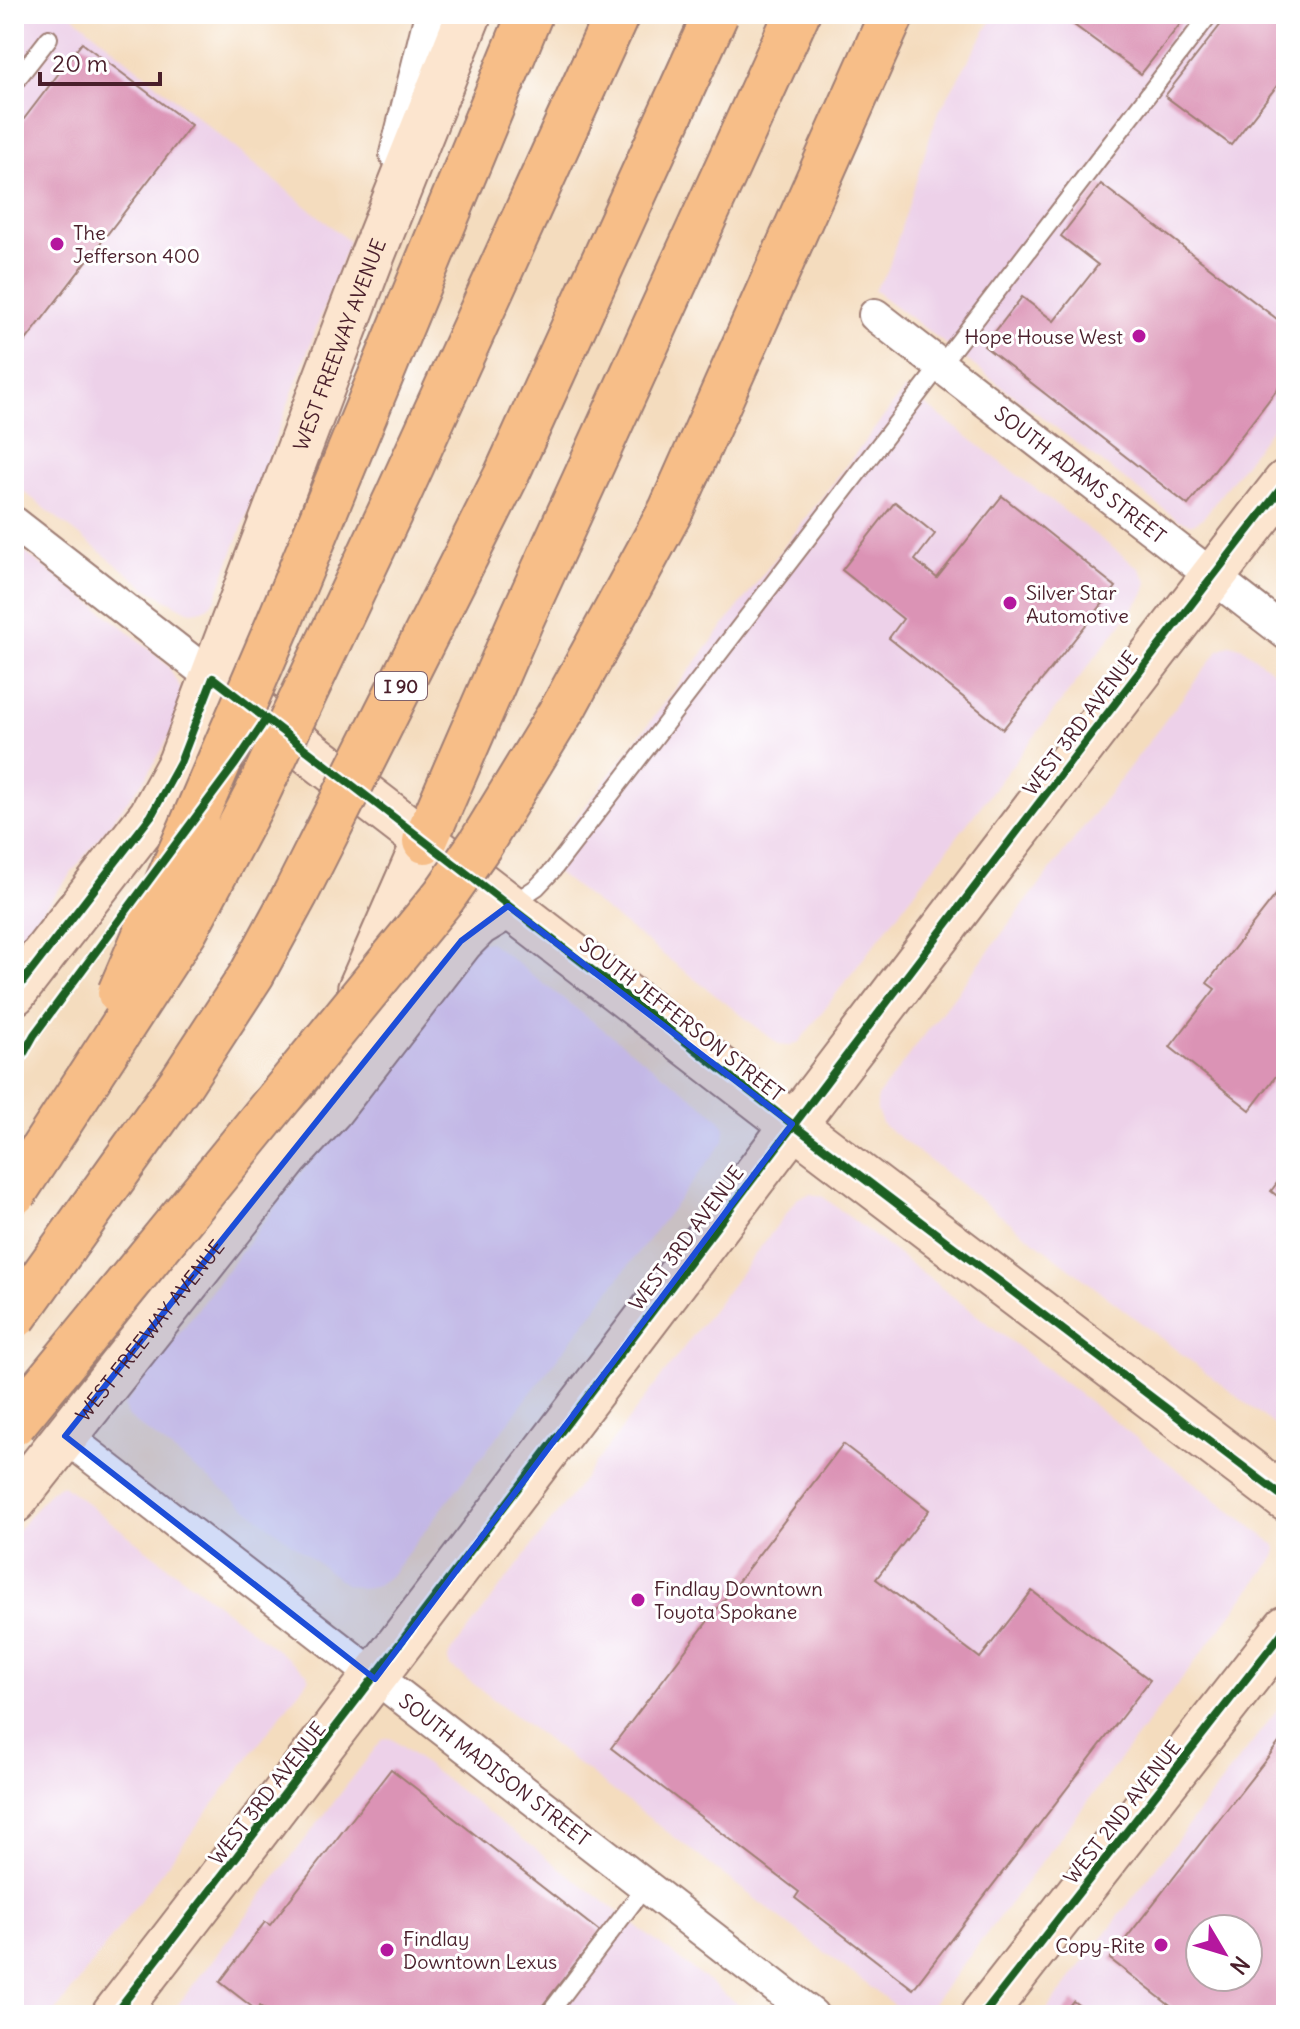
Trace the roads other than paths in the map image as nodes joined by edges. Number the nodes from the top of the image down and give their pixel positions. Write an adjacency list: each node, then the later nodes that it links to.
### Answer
1 (431, 14): 11 (street)
2 (469, 14): 11 (main road, WEST FREEWAY AVENUE)
3 (530, 14): 24 (highway, bridge)
4 (617, 14): 24 (highway, bridge)
5 (716, 14): 25 (highway, I 90, bridge)
6 (797, 14): 19 (highway)
7 (892, 14): 26 (highway, bridge)
8 (1210, 14): 13 (lane)
9 (49, 38): 10 (lane)
10 (14, 83)
11 (371, 259): 18 (main road, WEST FREEWAY AVENUE)
12 (875, 315): 13 (street, SOUTH ADAMS STREET)
13 (940, 366): 16 (street, SOUTH ADAMS STREET); 20 (lane)
14 (1286, 482): 16 (main road, WEST 3RD AVENUE)
15 (14, 523): 18 (street, SOUTH JEFFERSON STREET)
16 (1213, 576): 17 (street, SOUTH ADAMS STREET); 22 (main road, WEST 3RD AVENUE)
17 (1286, 633)
18 (213, 678): 19 (main road, SOUTH JEFFERSON STREET); 21 (main road, WEST FREEWAY AVENUE)
19 (425, 841): 20 (main road, SOUTH JEFFERSON STREET); 23 (main road, WEST FREEWAY AVENUE)
20 (508, 906): 22 (main road, SOUTH JEFFERSON STREET); 23 (main road, WEST FREEWAY AVENUE)
21 (14, 993)
22 (792, 1124): 28 (main road, SOUTH JEFFERSON STREET); 31 (main road, WEST 3RD AVENUE)
23 (286, 1158): 27 (main road, WEST FREEWAY AVENUE)
24 (15, 1192)
25 (14, 1317)
26 (14, 1423)
27 (65, 1436): 29 (main road, WEST FREEWAY AVENUE); 31 (street, SOUTH MADISON STREET)
28 (1286, 1499)
29 (14, 1501)
30 (1286, 1628): 36 (main road, WEST 2ND AVENUE)
31 (375, 1679): 32 (street, SOUTH MADISON STREET); 33 (main road, WEST 3RD AVENUE)
32 (645, 1887): 34 (lane); 35 (street, SOUTH MADISON STREET)
33 (114, 2015)
34 (548, 2015)
35 (812, 2015)
36 (983, 2015)

